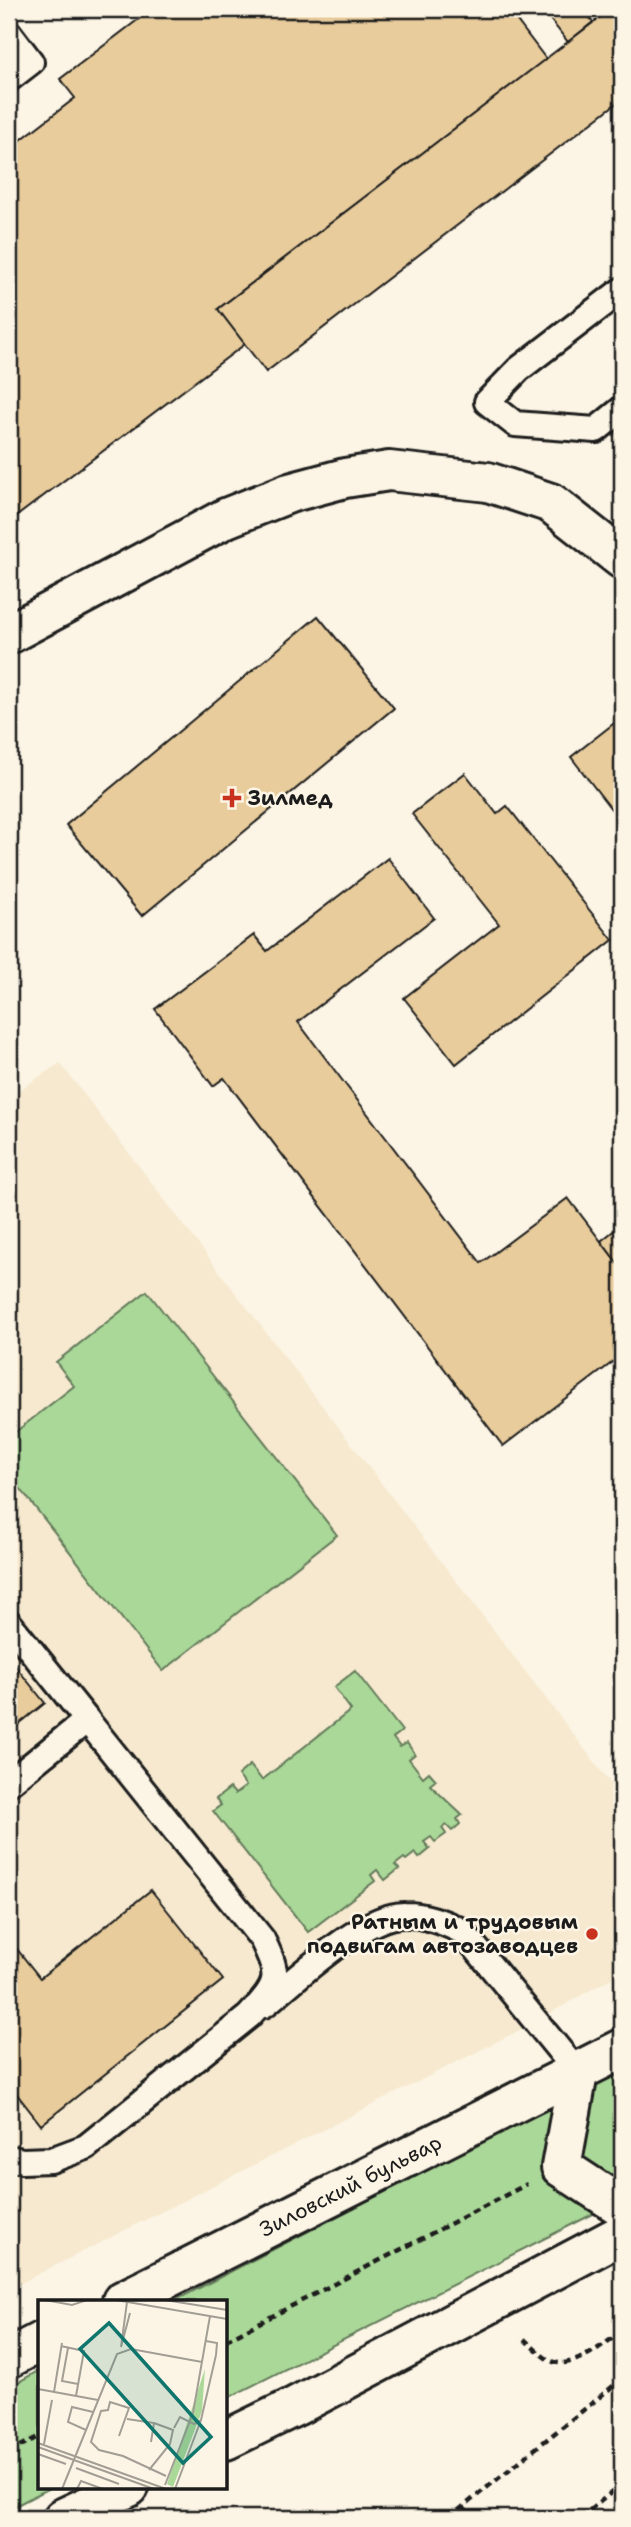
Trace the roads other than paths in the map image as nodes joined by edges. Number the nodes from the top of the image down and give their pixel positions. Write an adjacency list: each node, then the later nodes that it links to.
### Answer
1 (9, 33): 2 (lane)
2 (9, 79)
3 (622, 290): 4 (lane)
4 (622, 409)
5 (622, 559): 6 (street)
6 (9, 634)
7 (9, 1623): 8 (lane)
8 (87, 1720): 9 (lane); 10 (lane)
9 (9, 1783)
10 (250, 2016): 12 (lane); 13 (lane)
11 (622, 2049): 12 (street, Зиловский бульвар)
12 (579, 2073): 14 (street); 16 (street, Зиловский бульвар)
13 (9, 2158)
14 (622, 2207)
15 (622, 2234): 19 (street)
16 (124, 2300)
17 (38, 2343): 18 (street)
18 (9, 2358)
19 (228, 2439)
20 (127, 2488): 21 (street)
21 (64, 2518)

